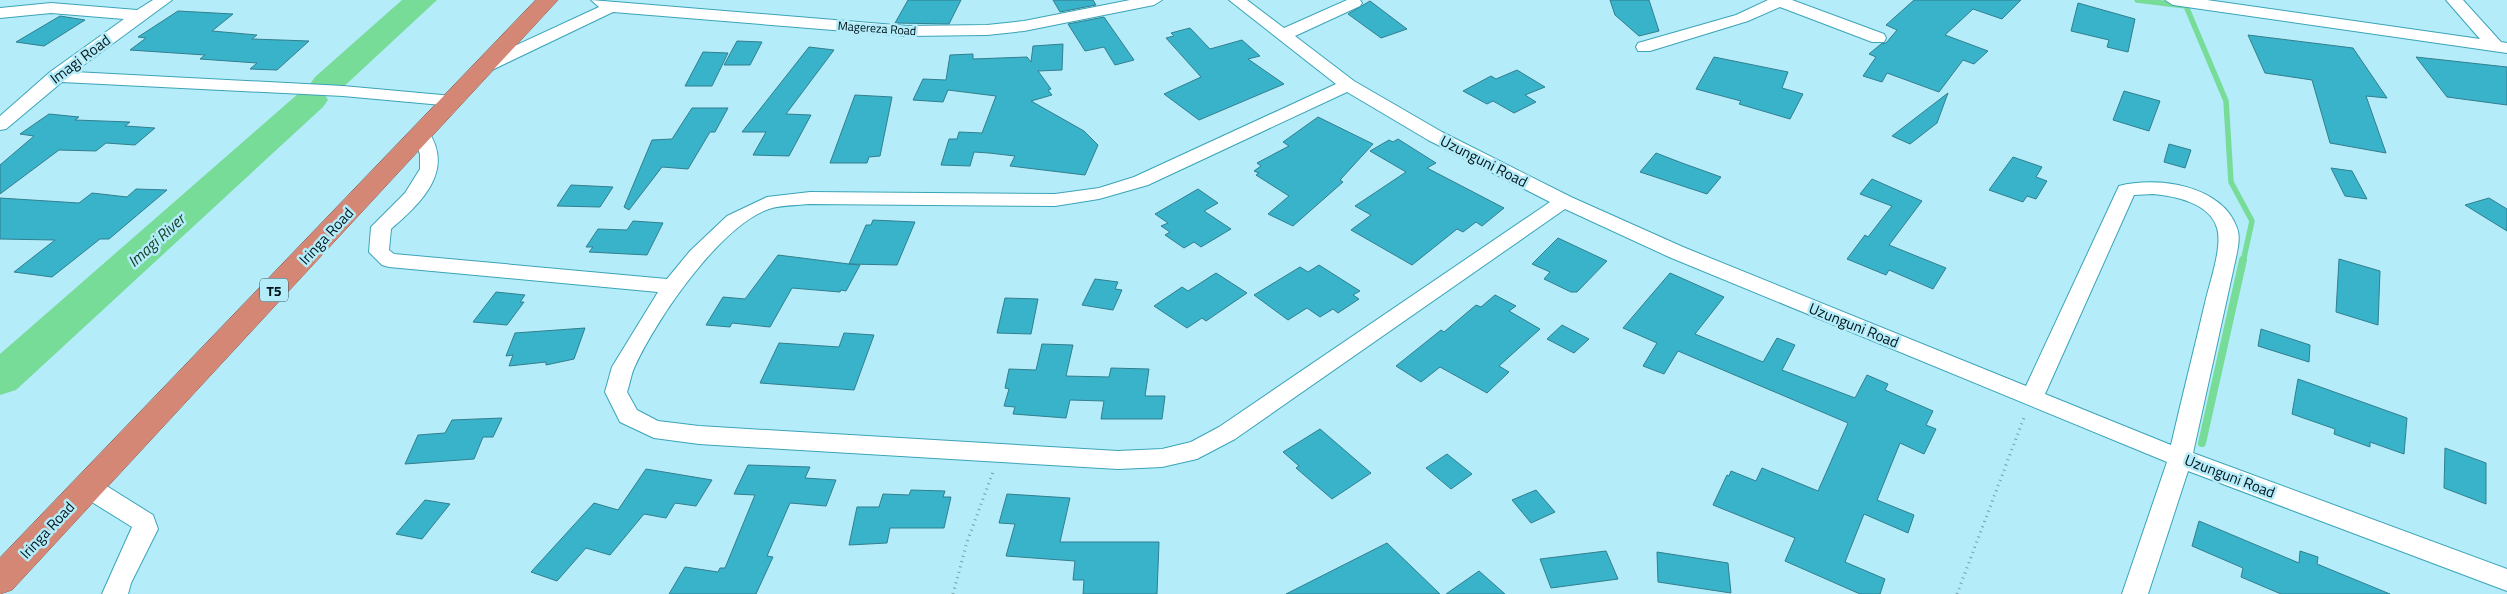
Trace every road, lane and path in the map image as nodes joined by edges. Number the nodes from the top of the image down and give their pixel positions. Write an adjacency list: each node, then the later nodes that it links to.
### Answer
1 (164, 0): 11 (street, Imagi Road)
2 (548, 0): 16 (highway, Iringa Road / T5)
3 (1154, 0): 8 (street, Magereza Road)
4 (1237, 0): 12 (street, Uzunguni Road)
5 (1781, 0): 13 (street); 14 (street)
6 (2173, 0): 15 (street)
7 (2454, 0): 15 (street)
8 (605, 3): 16 (street)
9 (1354, 3): 12 (street)
10 (0, 13): 11 (street)
11 (140, 14): 17 (street, Imagi Road)
12 (1282, 35): 18 (street, Uzunguni Road)
13 (1878, 38)
14 (1644, 47)
15 (2501, 47)
16 (486, 66): 19 (highway, Iringa Road / T5)
17 (56, 76): 19 (street); 20 (street, Imagi Road)
18 (1348, 85): 22 (street, Uzunguni Road); 23 (street)
19 (453, 101): 21 (highway, Iringa Road / T5)
20 (0, 125)
21 (421, 135): 23 (street); 27 (highway, Iringa Road / T5)
22 (1564, 201): 24 (street, Uzunguni Road); 25 (street)
23 (672, 286): 25 (street)
24 (2032, 398): 26 (street, Uzunguni Road); 26 (street); 32 (path)
25 (1000, 452): 31 (path)
26 (2180, 458): 29 (street, Uzunguni Road); 33 (street)
27 (88, 487): 28 (highway, Iringa Road / T5); 30 (street)
28 (0, 580)
29 (2507, 580)
30 (115, 594)
31 (953, 594)
32 (1957, 594)
33 (2135, 594)

